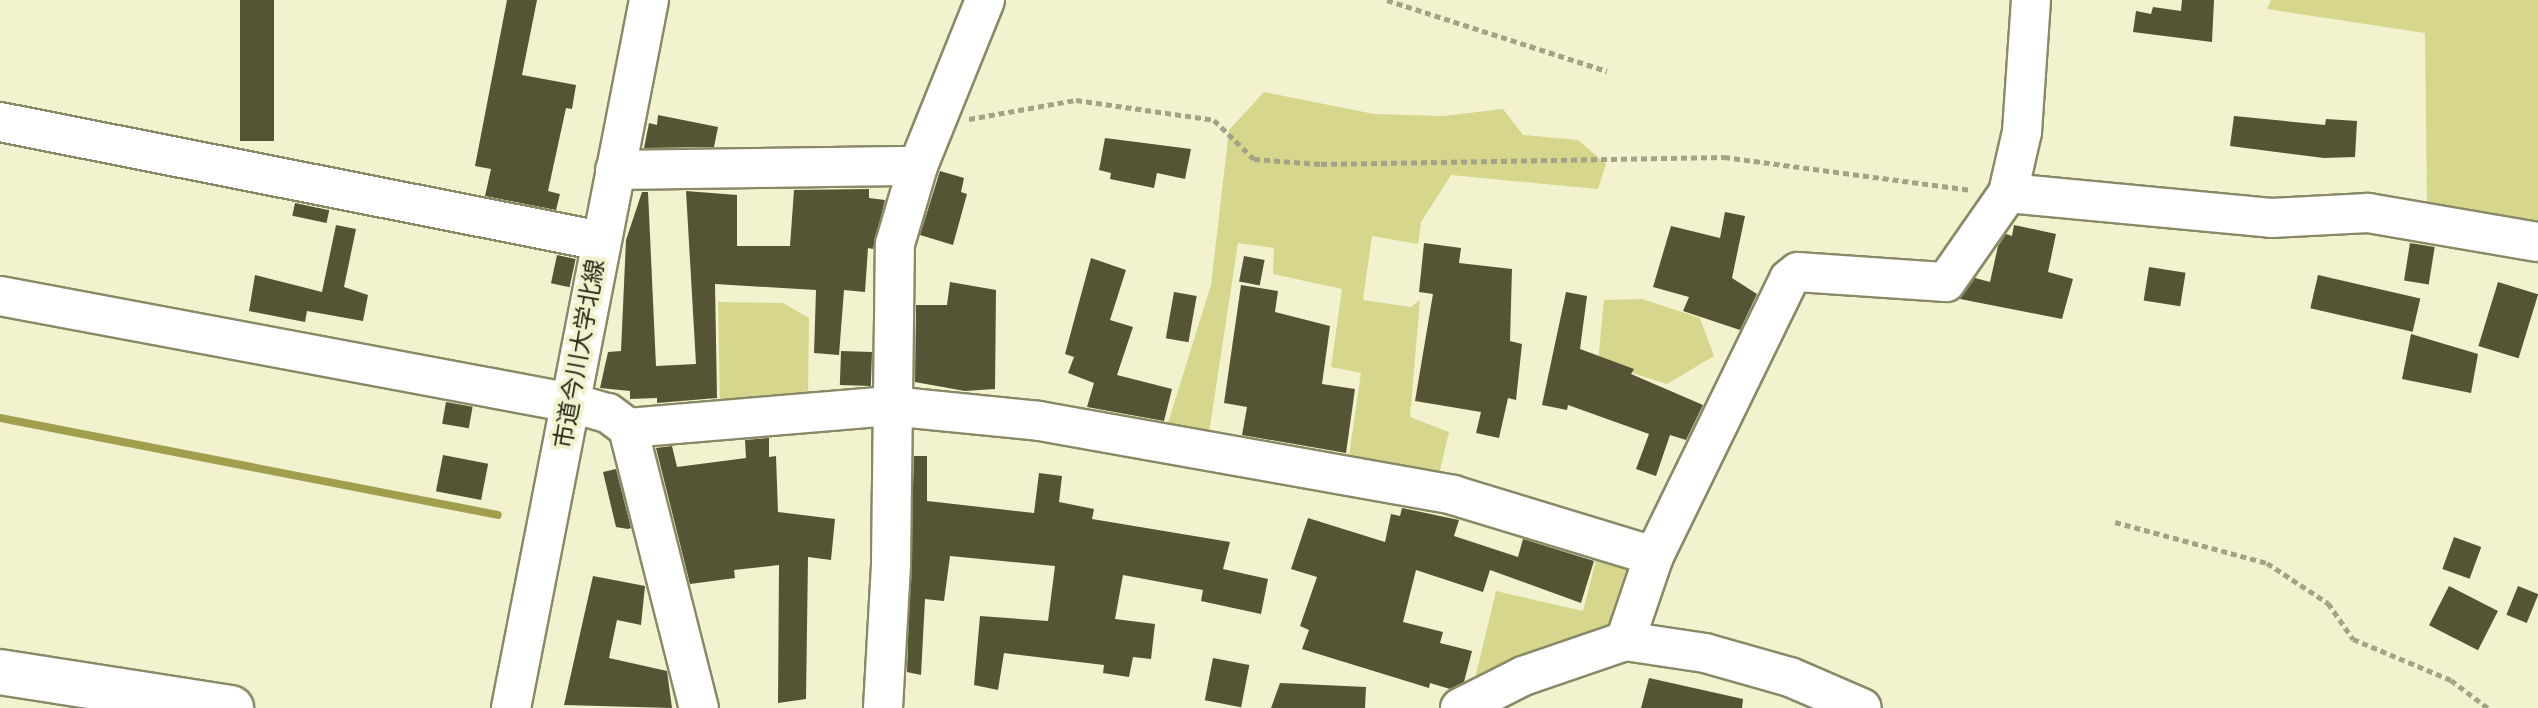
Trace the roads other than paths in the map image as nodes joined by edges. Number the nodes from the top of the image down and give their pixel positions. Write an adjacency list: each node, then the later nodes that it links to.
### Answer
1 (649, 0): 6 (street, 市道今川大学北線)
2 (985, 0): 5 (street)
3 (2031, 0): 7 (street)
4 (0, 122): 8 (street)
5 (918, 166): 6 (street); 12 (street)
6 (615, 170): 8 (street, 市道今川大学北線)
7 (2008, 193): 9 (street); 14 (street)
8 (601, 241): 11 (street, 市道今川大学北線)
9 (2538, 242)
10 (0, 296): 11 (street)
11 (572, 403): 13 (street); 18 (street, 市道今川大学北線)
12 (890, 406): 13 (street); 14 (street); 20 (street)
13 (628, 428): 19 (street)
14 (1654, 556): 15 (street)
15 (1625, 641): 21 (street); 22 (street)
16 (0, 672): 17 (main road)
17 (231, 708)
18 (511, 708)
19 (699, 708)
20 (883, 708)
21 (1460, 708)
22 (1862, 708)

